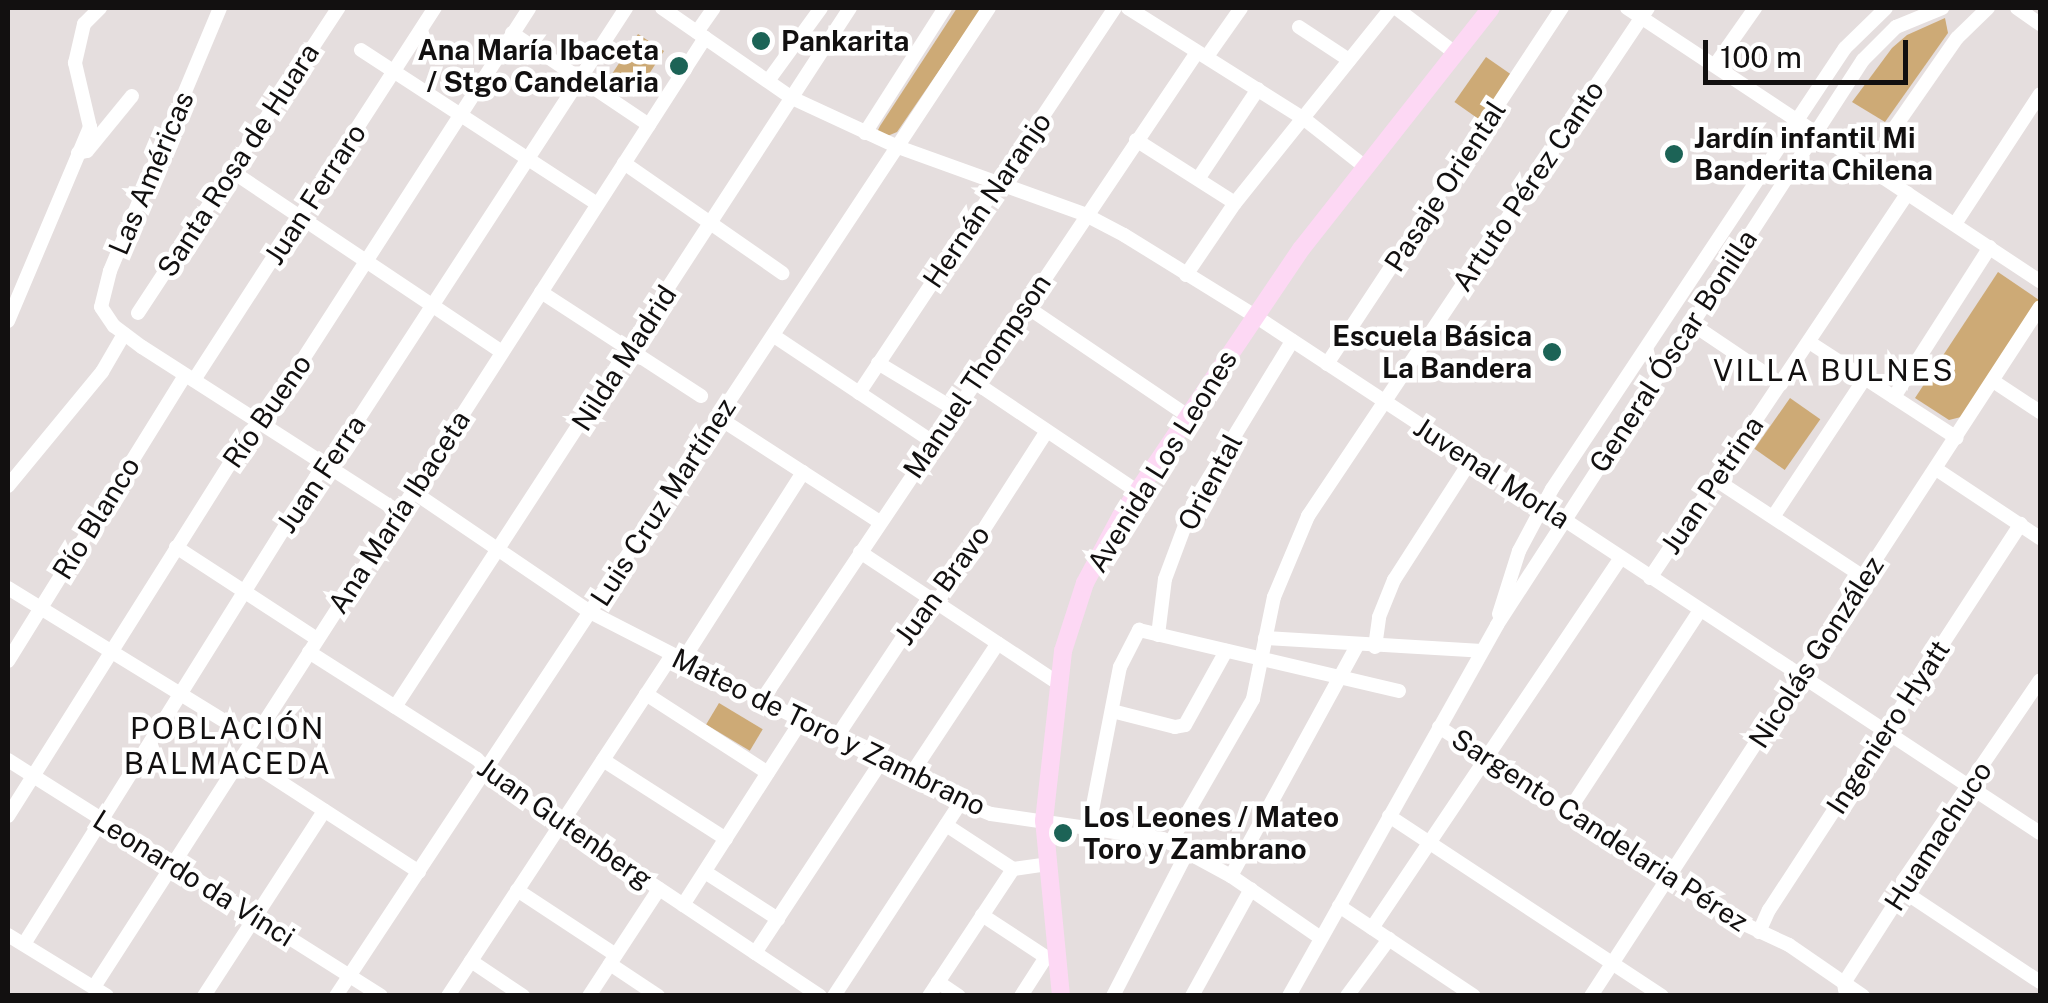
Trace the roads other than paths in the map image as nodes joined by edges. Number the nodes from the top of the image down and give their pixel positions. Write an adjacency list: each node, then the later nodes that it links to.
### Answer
1 (100, 8): 51 (street)
2 (220, 8): 78 (street, Las Américas)
3 (338, 8): 55 (street, Santa Rosa de Huara)
4 (436, 8): 35 (street, Juan Ferraro)
5 (529, 8): 28 (street, Río Bueno)
6 (626, 8): 36 (street, Juan Ferra)
7 (662, 8): 29 (street, Juvenal Morla)
8 (714, 8): 29 (street, Ana María Ibaceta)
9 (819, 8): 37 (street)
10 (850, 8): 41 (street, Nilda Madrid)
11 (945, 8): 47 (street)
12 (990, 8): 50 (street, Luis Cruz Martínez)
13 (1114, 8): 57 (street, Hernán Naranjo)
14 (1128, 8): 32 (street)
15 (1241, 8): 32 (street, Manuel Thompson)
16 (1394, 8): 31 (street); 33 (street)
17 (1491, 8): 31 (main road, Avenida Los Leones)
18 (1562, 8): 85 (street, Pasaje Oriental)
19 (1627, 8): 25 (street)
20 (1755, 8): 34 (street)
21 (1886, 8): 44 (street, General Óscar Bonilla)
22 (1942, 8): 46 (street, General Óscar Bonilla)
23 (1988, 8): 49 (street)
24 (2017, 8): 26 (street)
25 (1644, 12): 34 (street); 94 (street, Artuto Pérez Canto)
26 (2040, 24)
27 (1298, 27): 33 (street)
28 (512, 33): 36 (street); 42 (street, Río Bueno)
29 (701, 35): 37 (street, Juvenal Morla); 45 (street, Ana María Ibaceta)
30 (361, 50): 35 (street)
31 (1455, 53): 54 (main road, Avenida Los Leones)
32 (1202, 54): 38 (street); 48 (street, Manuel Thompson)
33 (1349, 60): 43 (street)
34 (1715, 66): 44 (street)
35 (394, 71): 42 (street); 62 (street, Juan Ferraro)
36 (580, 79): 45 (street); 52 (street, Juan Ferra)
37 (768, 81): 41 (street, Juvenal Morla)
38 (1258, 88): 43 (street); 56 (street)
39 (2040, 94): 64 (street)
40 (132, 96): 51 (street)
41 (792, 98): 47 (street, Juvenal Morla); 63 (street, Nilda Madrid)
42 (460, 114): 52 (street); 66 (street, Río Bueno)
43 (1302, 118): 54 (street); 59 (street)
44 (1798, 120): 46 (street); 111 (street, General Óscar Bonilla)
45 (648, 125): 53 (street, Ana María Ibaceta)
46 (1816, 132): 58 (street); 77 (street, General Óscar Bonilla)
47 (865, 133): 50 (street, Juvenal Morla)
48 (1136, 140): 56 (street); 61 (street, Manuel Thompson)
49 (1886, 140)
50 (898, 146): 57 (street, Juvenal Morla); 79 (street, Luis Cruz Martínez)
51 (77, 154): 76 (street)
52 (528, 158): 60 (street); 71 (street, Juan Ferra)
53 (624, 163): 60 (street, Ana María Ibaceta); 63 (street)
54 (1364, 166): 75 (main road, Avenida Los Leones)
55 (230, 170): 62 (street); 74 (street, Santa Rosa de Huara)
56 (1198, 180): 59 (street)
57 (998, 182): 61 (street, Juvenal Morla); 84 (street, Hernán Naranjo)
58 (1908, 193): 64 (street); 81 (street, Juan Petrina)
59 (1235, 203): 68 (street)
60 (598, 204): 70 (street, Ana María Ibaceta)
61 (1084, 214): 68 (street, Juvenal Morla); 72 (street, Manuel Thompson)
62 (300, 216): 66 (street); 86 (street, Juan Ferraro)
63 (712, 224): 67 (street); 82 (street, Nilda Madrid)
64 (1954, 224): 65 (street)
65 (1990, 247): 69 (street); 93 (street)
66 (366, 261): 71 (street); 99 (street, Río Bueno)
67 (782, 273)
68 (1186, 276): 75 (street, Juvenal Morla)
69 (2040, 281)
70 (541, 292): 82 (street); 83 (street, Ana María Ibaceta)
71 (432, 305): 83 (street); 104 (street, Juan Ferra)
72 (1024, 305): 88 (street, Manuel Thompson); 97 (street)
73 (2040, 307): 89 (street, Nicolás González)
74 (138, 312)
75 (1255, 316): 80 (street, Juvenal Morla); 97 (main road, Avenida Los Leones)
76 (8, 321)
77 (1689, 322): 90 (street); 114 (street, General Óscar Bonilla)
78 (124, 334): 86 (street, Las Américas); 108 (street)
79 (774, 336): 91 (street); 98 (street, Luis Cruz Martínez)
80 (1292, 341): 85 (street, Juvenal Morla); 131 (street, Oriental)
81 (1809, 342): 87 (street); 90 (street, Juan Petrina)
82 (630, 350): 92 (street); 119 (street, Nilda Madrid)
83 (502, 352): 110 (street, Ana María Ibaceta)
84 (878, 363): 91 (street, Hernán Naranjo); 95 (street)
85 (1327, 364): 94 (street, Juvenal Morla)
86 (190, 378): 99 (street); 127 (street, Río Blanco)
87 (1865, 378): 93 (street); 113 (street)
88 (973, 381): 95 (street, Manuel Thompson); 100 (street)
89 (1993, 381): 96 (street); 101 (street, Nicolás González)
90 (1780, 384): 107 (street, Juan Petrina)
91 (859, 392): 102 (street)
92 (701, 396)
93 (1894, 397): 101 (street)
94 (1383, 402): 103 (street, Juvenal Morla); 132 (street, Artuto Pérez Canto)
95 (954, 409): 102 (street, Manuel Thompson)
96 (2040, 412)
97 (1188, 416): 109 (main road, Avenida Los Leones)
98 (719, 418): 106 (street); 129 (street, Luis Cruz Martínez)
99 (259, 422): 104 (street); 118 (street, Río Bueno)
100 (1047, 430): 109 (street); 126 (street, Juan Bravo)
101 (1957, 438): 105 (street, Nicolás González)
102 (934, 442): 115 (street, Manuel Thompson)
103 (1472, 460): 111 (street, Juvenal Morla); 136 (street)
104 (326, 465): 112 (street); 125 (street, Juan Ferra)
105 (1936, 470): 116 (street); 123 (street, Nicolás González)
106 (802, 472): 115 (street); 140 (street)
107 (1716, 480): 113 (street); 122 (street, Juan Petrina)
108 (8, 486)
109 (1138, 491): 145 (main road, Avenida Los Leones)
110 (412, 492): 112 (street, Ana María Ibaceta); 119 (street, Mateo de Toro y Zambrano)
111 (1541, 506): 114 (street, Juvenal Morla); 130 (street, General Óscar Bonilla)
112 (398, 512): 134 (street, Ana María Ibaceta)
113 (1773, 517): 123 (street)
114 (1564, 521): 121 (street, Juvenal Morla); 130 (street, General Óscar Bonilla)
115 (880, 522): 120 (street, Manuel Thompson)
116 (2021, 524): 117 (street); 155 (street, Ingeniero Hyatt)
117 (2040, 538)
118 (176, 547): 125 (street, Juan Gutenberg); 137 (street, Río Bueno)
119 (498, 550): 129 (street, Mateo de Toro y Zambrano); 151 (street, Nilda Madrid)
120 (860, 552): 126 (street); 150 (street, Manuel Thompson)
121 (1621, 558): 122 (street, Juvenal Morla); 159 (street)
122 (1650, 578): 128 (street, Juvenal Morla)
123 (1865, 578): 143 (street, Nicolás González)
124 (8, 588): 127 (street)
125 (244, 591): 134 (street, Juan Gutenberg); 148 (street, Juan Ferra)
126 (932, 600): 133 (street); 156 (street, Juan Bravo)
127 (40, 608): 137 (street); 142 (street, Río Blanco)
128 (1700, 610): 143 (street, Juvenal Morla); 170 (street)
129 (590, 612): 140 (street, Mateo de Toro y Zambrano); 163 (street, Luis Cruz Martínez)
130 (1496, 624): 139 (street, General Óscar Bonilla)
131 (1158, 635): 138 (street); 152 (street)
132 (1266, 638): 135 (street); 141 (street, Artuto Pérez Canto)
133 (998, 643): 145 (street); 166 (street)
134 (313, 646): 151 (street, Juan Gutenberg); 157 (street, Ana María Ibaceta)
135 (1357, 646): 136 (street); 144 (street)
136 (1375, 646): 139 (street)
137 (111, 651): 148 (street); 165 (street, Río Bueno)
138 (1226, 652): 141 (street); 152 (street)
139 (1482, 652): 154 (street, General Óscar Bonilla)
140 (677, 657): 149 (street); 150 (street, Mateo de Toro y Zambrano)
141 (1262, 658): 144 (street); 181 (street, Artuto Pérez Canto)
142 (8, 661)
143 (1800, 676): 155 (street, Juvenal Morla); 189 (street, Nicolás González)
144 (1342, 678): 147 (street); 188 (street)
145 (1058, 683): 174 (main road, Avenida Los Leones)
146 (2040, 683): 167 (street, Huamachuco)
147 (1398, 691)
148 (180, 694): 157 (street); 173 (street, Juan Ferra)
149 (646, 694): 161 (street); 164 (street, Mateo de Toro y Zambrano)
150 (762, 700): 153 (street, Mateo de Toro y Zambrano)
151 (395, 708): 163 (street, Juan Gutenberg)
152 (1112, 711): 177 (street)
153 (802, 721): 156 (street, Mateo de Toro y Zambrano); 164 (street)
154 (1439, 727): 159 (street, Sargento Candelaria Pérez); 172 (street, General Óscar Bonilla)
155 (1885, 732): 167 (street, Juvenal Morla); 200 (street, Ingeniero Hyatt)
156 (836, 738): 162 (street, Mateo de Toro y Zambrano)
157 (254, 739): 158 (street, Ana María Ibaceta)
158 (242, 757): 169 (street); 183 (street, Ana María Ibaceta)
159 (1486, 758): 170 (street, Sargento Candelaria Pérez); 180 (street)
160 (8, 760): 165 (street, Leonardo da Vinci)
161 (603, 760): 175 (street); 179 (street)
162 (881, 762): 166 (street, Mateo de Toro y Zambrano); 198 (street)
163 (486, 770): 175 (street, Juan Gutenberg); 186 (street, Luis Cruz Martínez)
164 (768, 773): 179 (street)
165 (32, 776): 171 (street, Río Bueno); 173 (street, Leonardo da Vinci)
166 (910, 776): 168 (street, Mateo de Toro y Zambrano)
167 (1968, 786): 178 (street, Juvenal Morla); 193 (street, Huamachuco)
168 (961, 802): 174 (street, Mateo de Toro y Zambrano); 176 (street)
169 (324, 811): 186 (street); 197 (street)
170 (1568, 812): 189 (street, Sargento Candelaria Pérez)
171 (8, 816)
172 (1389, 816): 180 (street); 195 (street, General Óscar Bonilla)
173 (102, 820): 183 (street, Leonardo da Vinci); 204 (street, Juan Ferra)
174 (1044, 821): 177 (street, Mateo de Toro y Zambrano); 184 (main road, Avenida Los Leones)
175 (561, 824): 190 (street, Juan Gutenberg); 192 (street)
176 (946, 824): 185 (street, Mateo de Toro y Zambrano); 223 (street)
177 (1089, 826): 181 (street, Mateo de Toro y Zambrano)
178 (2040, 834)
179 (726, 839): 187 (street)
180 (1430, 842): 199 (street); 209 (street)
181 (1170, 843): 182 (street, Mateo de Toro y Zambrano)
182 (1188, 851): 188 (street, Mateo de Toro y Zambrano); 228 (street)
183 (173, 864): 197 (street, Leonardo da Vinci); 214 (street, Ana María Ibaceta)
184 (1048, 864): 185 (street); 206 (main road, Avenida Los Leones)
185 (1012, 869): 196 (street)
186 (419, 872): 210 (street, Luis Cruz Martínez)
187 (705, 872): 194 (street); 198 (street)
188 (1231, 876): 191 (street, Mateo de Toro y Zambrano)
189 (1669, 878): 200 (street, Sargento Candelaria Pérez); 209 (street, Nicolás González)
190 (659, 889): 194 (street, Juan Gutenberg); 207 (street)
191 (1251, 889): 202 (street, Mateo de Toro y Zambrano); 229 (street)
192 (517, 890): 207 (street); 208 (street)
193 (1902, 891): 212 (street); 213 (street, Huamachuco)
194 (684, 905): 205 (street, Juan Gutenberg)
195 (1339, 906): 199 (street); 202 (street, General Óscar Bonilla)
196 (982, 915): 206 (street); 211 (street)
197 (256, 916): 210 (street, Leonardo da Vinci); 215 (street)
198 (778, 919): 205 (street)
199 (1372, 928): 203 (street)
200 (1759, 932): 213 (street, Sargento Candelaria Pérez)
201 (8, 934): 204 (street)
202 (1321, 938): 230 (street, General Óscar Bonilla)
203 (1388, 939): 231 (street); 232 (street)
204 (24, 944): 214 (street)
205 (756, 953): 222 (street, Juan Gutenberg)
206 (1052, 957): 226 (street); 227 (main road, Avenida Los Leones)
207 (613, 959): 220 (street); 221 (street)
208 (471, 960): 218 (street); 219 (street)
209 (1612, 963): 233 (street, Nicolás González); 234 (street)
210 (350, 976): 216 (street, Luis Cruz Martínez); 217 (street, Leonardo da Vinci)
211 (938, 982): 224 (street); 225 (street)
212 (2040, 982)
213 (1845, 989): 235 (street, Sargento Candelaria Pérez)
214 (101, 991)
215 (204, 996)
216 (336, 996)
217 (381, 996)
218 (448, 996)
219 (524, 996)
220 (589, 996)
221 (658, 996)
222 (820, 996)
223 (834, 996)
224 (929, 996)
225 (959, 996)
226 (1021, 996)
227 (1060, 996)
228 (1113, 996)
229 (1192, 996)
230 (1289, 996)
231 (1348, 996)
232 (1474, 996)
233 (1591, 996)
234 (1662, 996)
235 (1862, 996)

